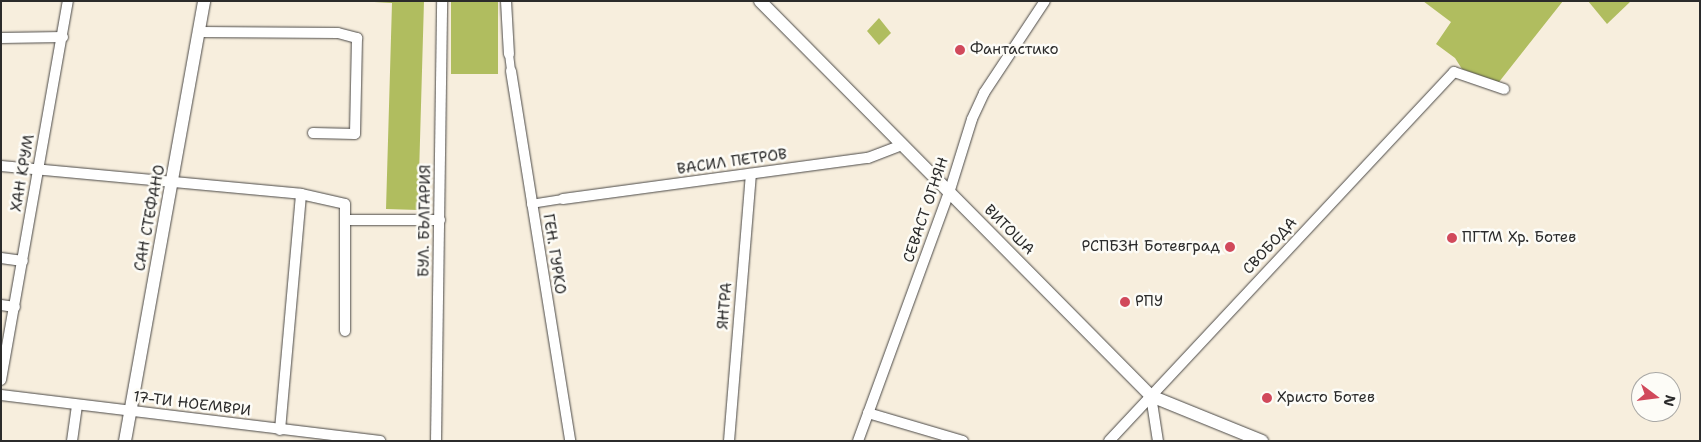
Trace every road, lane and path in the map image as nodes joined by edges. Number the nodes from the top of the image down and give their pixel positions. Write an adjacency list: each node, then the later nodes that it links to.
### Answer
1 (68, 1): 8 (street, ХАН КРУМ)
2 (204, 1): 7 (street, САН СТЕФАНО)
3 (442, 1): 24 (street, БУЛ. БЪЛГАРИЯ)
4 (506, 1): 10 (street)
5 (760, 1): 14 (street, ВИТОША)
6 (1045, 1): 19 (street, СЕВАСТ ОГНЯН)
7 (200, 32): 13 (street); 18 (street, САН СТЕФАНО)
8 (63, 37): 9 (street); 16 (street, ХАН КРУМ)
9 (1, 38)
10 (509, 54): 11 (street)
11 (511, 71): 22 (street, ГЕН. ГУРКО)
12 (1504, 89): 32 (street, СВОБОДА)
13 (313, 133)
14 (902, 145): 17 (street, ВАСИЛ ПЕТРОВ); 19 (street, ВИТОША)
15 (1, 166): 16 (street)
16 (40, 170): 18 (street); 26 (street, ХАН КРУМ)
17 (751, 174): 21 (street, ВАСИЛ ПЕТРОВ); 42 (street, ЯНТРА)
18 (174, 182): 20 (street); 34 (street, САН СТЕФАНО)
19 (949, 193): 32 (street, ВИТОША); 35 (street, СЕВАСТ ОГНЯН)
20 (301, 194): 23 (street); 36 (street)
21 (563, 199): 22 (street)
22 (530, 204): 41 (street, ГЕН. ГУРКО)
23 (345, 220): 24 (street); 29 (street)
24 (440, 220): 40 (street, БУЛ. БЪЛГАРИЯ)
25 (1, 258): 26 (street)
26 (23, 261): 28 (street, ХАН КРУМ)
27 (1, 305): 28 (street)
28 (14, 307): 30 (street, ХАН КРУМ)
29 (345, 331)
30 (1, 380)
31 (1, 395): 33 (street, 17-ТИ НОЕМВРИ)
32 (1151, 396): 45 (street, СВОБОДА); 46 (street); 47 (street, ВИТОША)
33 (77, 404): 34 (street, 17-ТИ НОЕМВРИ); 37 (street)
34 (130, 411): 36 (street, 17-ТИ НОЕМВРИ); 38 (street, САН СТЕФАНО)
35 (868, 413): 43 (street, СЕВАСТ ОГНЯН); 44 (street)
36 (280, 430): 39 (street, 17-ТИ НОЕМВРИ)
37 (72, 441)
38 (125, 441)
39 (380, 441)
40 (436, 441)
41 (570, 441)
42 (729, 441)
43 (858, 441)
44 (963, 441)
45 (1109, 441)
46 (1158, 441)
47 (1262, 441)

